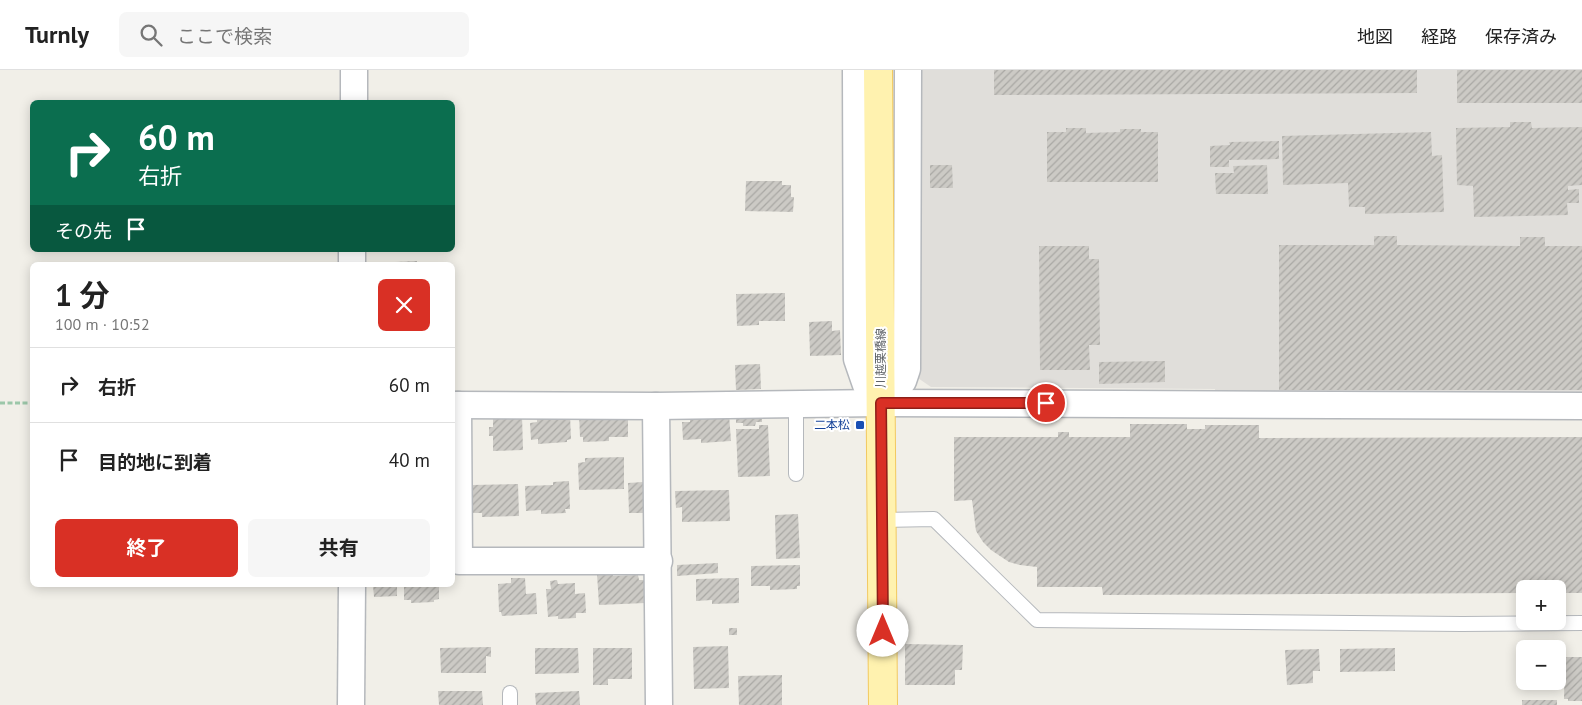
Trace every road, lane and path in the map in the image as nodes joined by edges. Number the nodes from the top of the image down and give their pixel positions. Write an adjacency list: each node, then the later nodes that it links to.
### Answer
1 (354, 70): 5 (street)
2 (856, 70): 8 (street)
3 (878, 70): 8 (main road, 川越栗橋線)
4 (908, 70): 8 (street)
5 (354, 100)
6 (0, 403): 7 (path)
7 (30, 403)
8 (881, 403): 9 (street); 12 (street); 14 (main road, 川越栗橋線)
9 (796, 404): 11 (street); 13 (lane)
10 (455, 405): 11 (street); 15 (street)
11 (656, 406): 15 (street)
12 (1582, 406)
13 (796, 474)
14 (882, 520): 17 (lane); 20 (main road, 川越栗橋線)
15 (659, 561): 19 (street)
16 (352, 587): 18 (street)
17 (1582, 623)
18 (351, 705)
19 (659, 705)
20 (883, 705)

